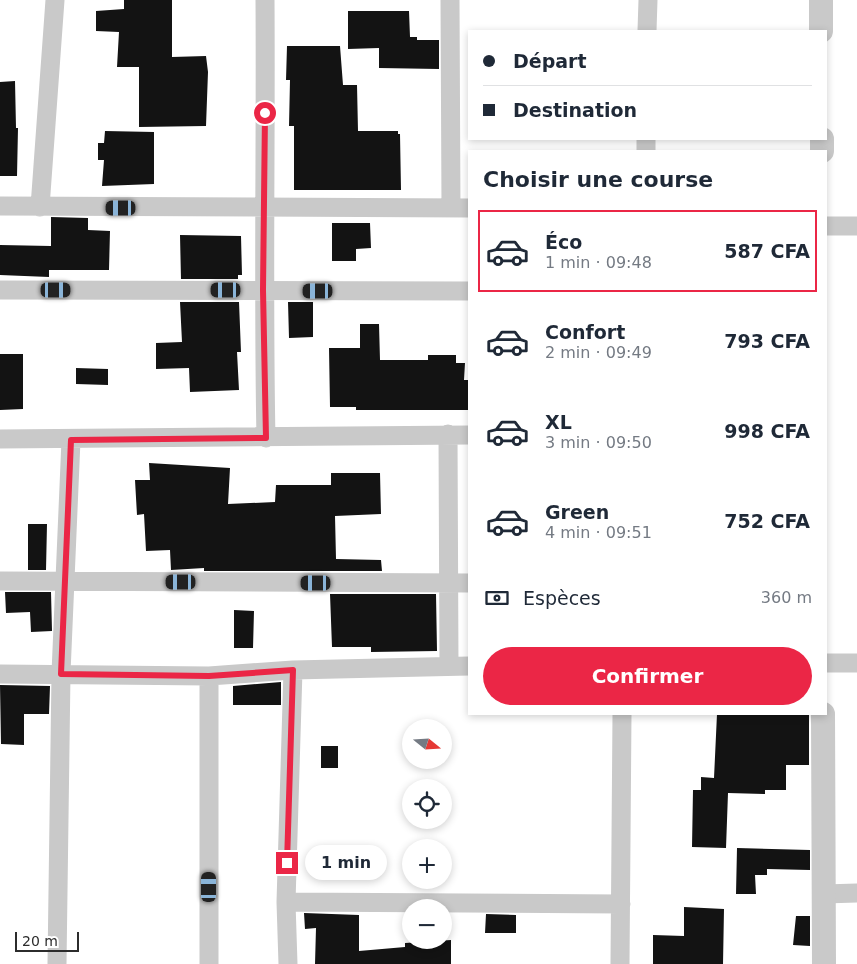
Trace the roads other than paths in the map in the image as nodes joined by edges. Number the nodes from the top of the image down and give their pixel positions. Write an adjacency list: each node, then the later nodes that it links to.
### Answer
1 (56, 0): 9 (street)
2 (265, 0): 10 (street)
3 (450, 0): 11 (street)
4 (648, 0): 6 (street)
5 (821, 0): 7 (street)
6 (647, 30)
7 (821, 30)
8 (0, 206): 9 (street)
9 (40, 207): 10 (street)
10 (266, 207): 11 (street); 15 (street)
11 (460, 208)
12 (827, 226): 13 (street)
13 (857, 226)
14 (0, 290): 15 (street)
15 (263, 290): 16 (street); 19 (street)
16 (468, 291)
17 (448, 434): 18 (street); 19 (street); 25 (street)
18 (468, 434)
19 (266, 438): 21 (street)
20 (0, 439): 21 (street)
21 (71, 440): 23 (street)
22 (0, 581): 23 (street)
23 (66, 582): 25 (street); 32 (street)
24 (468, 583): 25 (street)
25 (450, 584): 28 (street)
26 (827, 663): 27 (street)
27 (857, 663)
28 (449, 666): 29 (street); 30 (street)
29 (468, 666)
30 (293, 670): 33 (street); 38 (street)
31 (0, 674): 32 (street)
32 (61, 674): 33 (street); 40 (street)
33 (209, 676): 41 (street)
34 (622, 715): 39 (street)
35 (823, 715): 37 (street)
36 (857, 893): 37 (street)
37 (824, 894): 44 (street)
38 (286, 902): 39 (street); 42 (street)
39 (621, 904): 43 (street)
40 (57, 964)
41 (209, 964)
42 (288, 964)
43 (620, 964)
44 (824, 964)

